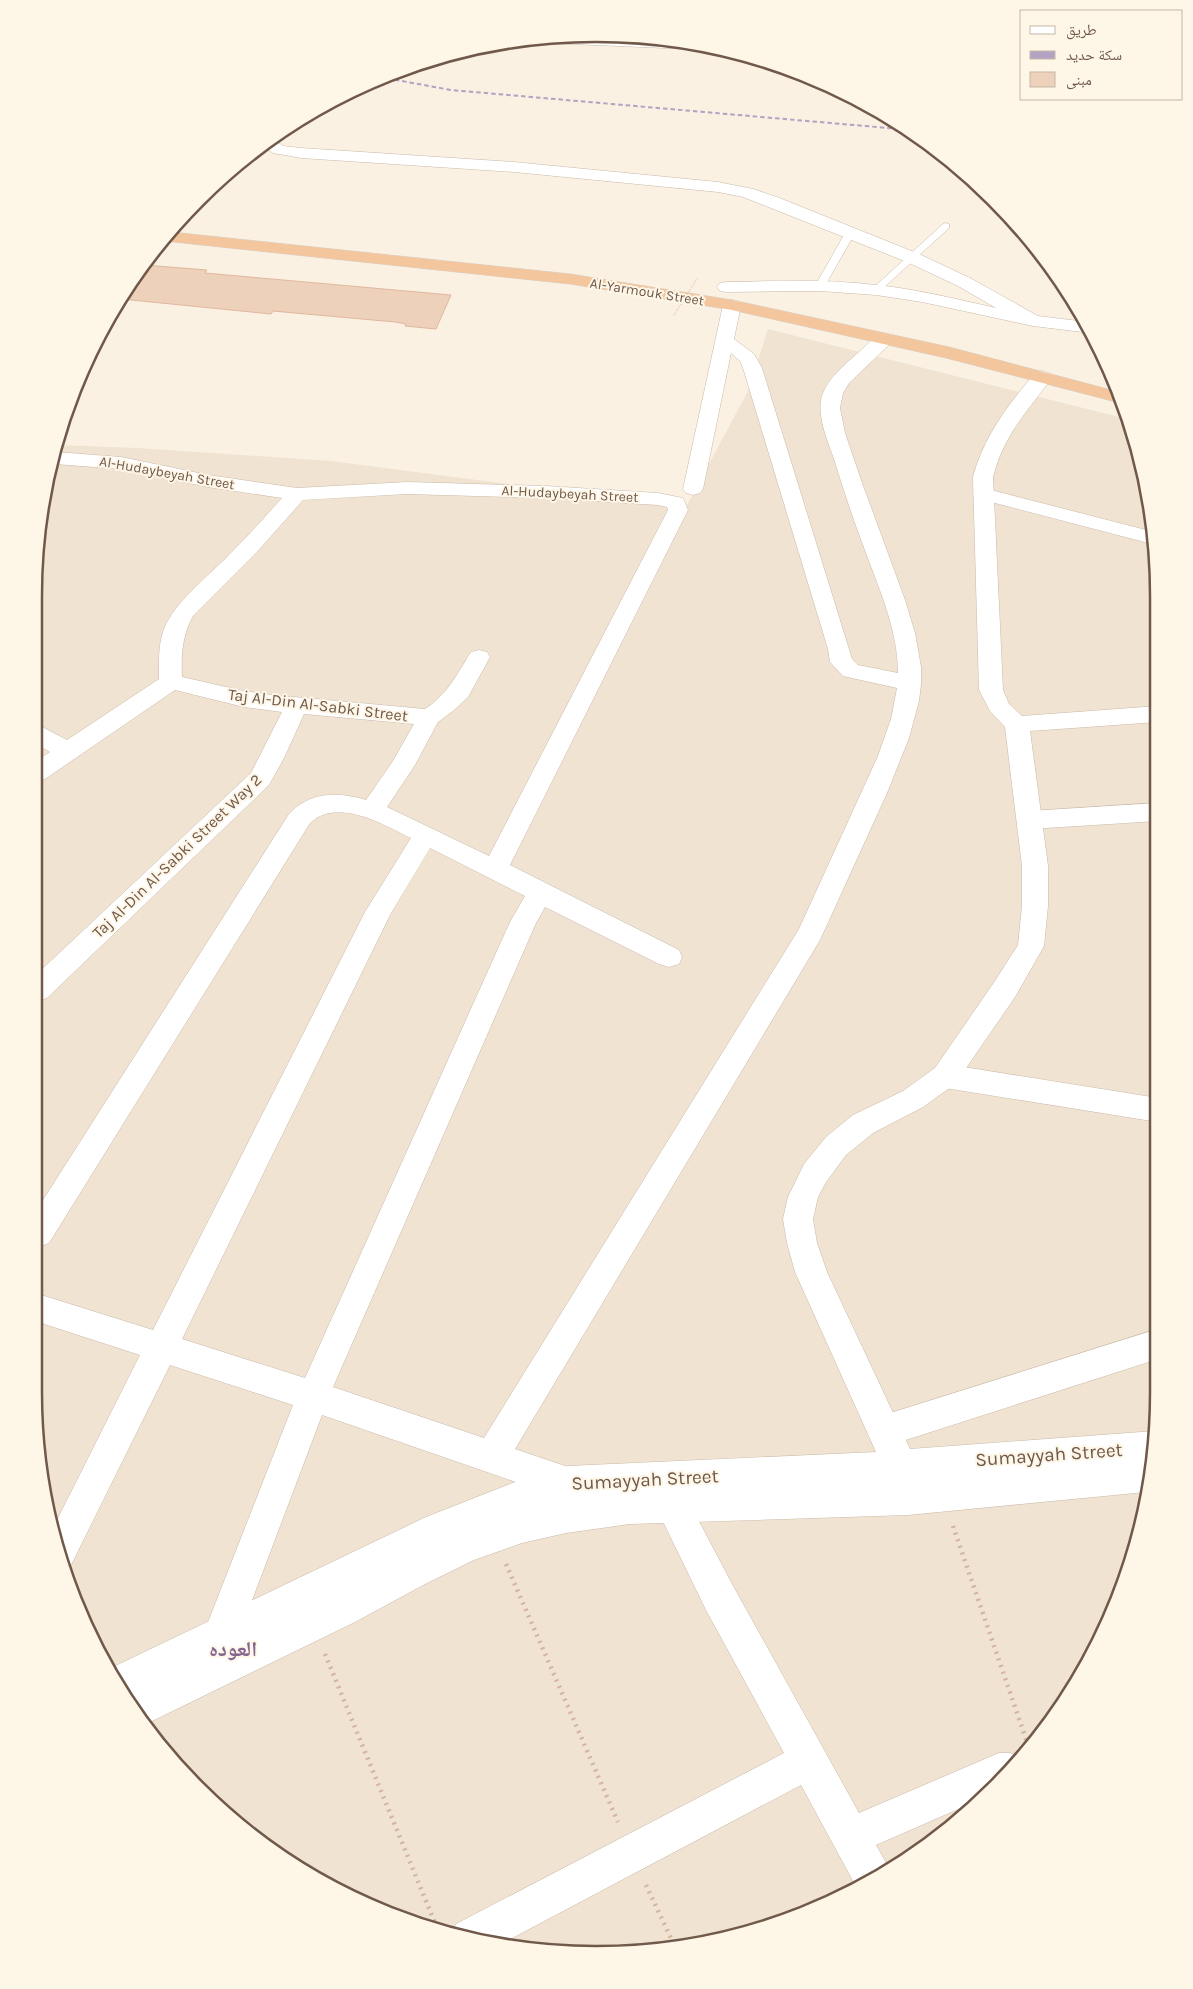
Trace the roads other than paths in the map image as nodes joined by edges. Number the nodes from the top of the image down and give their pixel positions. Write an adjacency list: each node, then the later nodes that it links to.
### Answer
1 (274, 147): 4 (street)
2 (187, 224): 8 (highway, Al-Yarmouk Street)
3 (946, 226): 6 (lane)
4 (850, 233): 6 (street); 7 (lane)
5 (174, 238): 12 (highway, Al-Yarmouk Street)
6 (913, 258): 9 (lane); 14 (street)
7 (820, 286): 8 (street); 9 (street)
8 (726, 287): 10 (highway, Al-Yarmouk Street)
9 (876, 290): 14 (street)
10 (790, 299): 11 (highway, Al-Yarmouk Street); 13 (highway)
11 (810, 303)
12 (732, 305): 13 (highway, Al-Yarmouk Street); 18 (street)
13 (776, 314): 17 (highway, Al-Yarmouk Street)
14 (1033, 321): 15 (street)
15 (1080, 327)
16 (949, 336): 19 (highway)
17 (886, 338): 20 (highway, Al-Yarmouk Street); 29 (street)
18 (725, 341): 23 (street); 29 (street)
19 (988, 346)
20 (1047, 367): 21 (highway, Al-Yarmouk Street); 25 (street)
21 (1112, 396)
22 (60, 458): 24 (street, Al-Hudaybeyah Street)
23 (693, 489)
24 (297, 494): 28 (street); 41 (street, Al-Hudaybeyah Street)
25 (983, 494): 26 (street); 33 (street)
26 (1147, 537)
27 (479, 657): 32 (street, Taj Al-Din Al-Sabki Street)
28 (171, 682): 30 (street, Taj Al-Din Al-Sabki Street); 35 (street)
29 (909, 682): 54 (street)
30 (296, 706): 32 (street, Taj Al-Din Al-Sabki Street); 44 (street, Taj Al-Din Al-Sabki Street Way 2)
31 (1150, 715): 33 (street)
32 (429, 717): 37 (street)
33 (1017, 724): 39 (street)
34 (43, 738): 35 (street)
35 (68, 751): 36 (street)
36 (43, 768)
37 (372, 811): 40 (street); 47 (street)
38 (1150, 812): 39 (street)
39 (1030, 820): 45 (street)
40 (425, 836): 41 (street); 49 (street)
41 (495, 870): 42 (street)
42 (540, 893): 43 (street); 51 (street)
43 (670, 957)
44 (43, 984)
45 (945, 1076): 46 (street); 52 (street)
46 (1150, 1109)
47 (43, 1226)
48 (43, 1310): 49 (street)
49 (160, 1346): 51 (street); 59 (street)
50 (1150, 1347): 52 (street)
51 (313, 1396): 54 (street); 60 (street)
52 (884, 1431): 56 (street)
53 (1147, 1448): 56 (street, Sumayyah Street)
54 (491, 1458): 57 (street)
55 (1144, 1475): 56 (street, Sumayyah Street)
56 (904, 1482): 57 (street, Sumayyah Street); 58 (street, Sumayyah Street)
57 (568, 1483): 60 (street, Sumayyah Street)
58 (672, 1505): 62 (street, Sumayyah Street); 63 (street)
59 (63, 1544)
60 (220, 1635): 61 (street, Sumayyah Street)
61 (124, 1681)
62 (141, 1707)
63 (808, 1760): 65 (street); 67 (street)
64 (1000, 1772): 65 (street)
65 (851, 1836): 66 (street)
66 (871, 1874)
67 (478, 1934)

